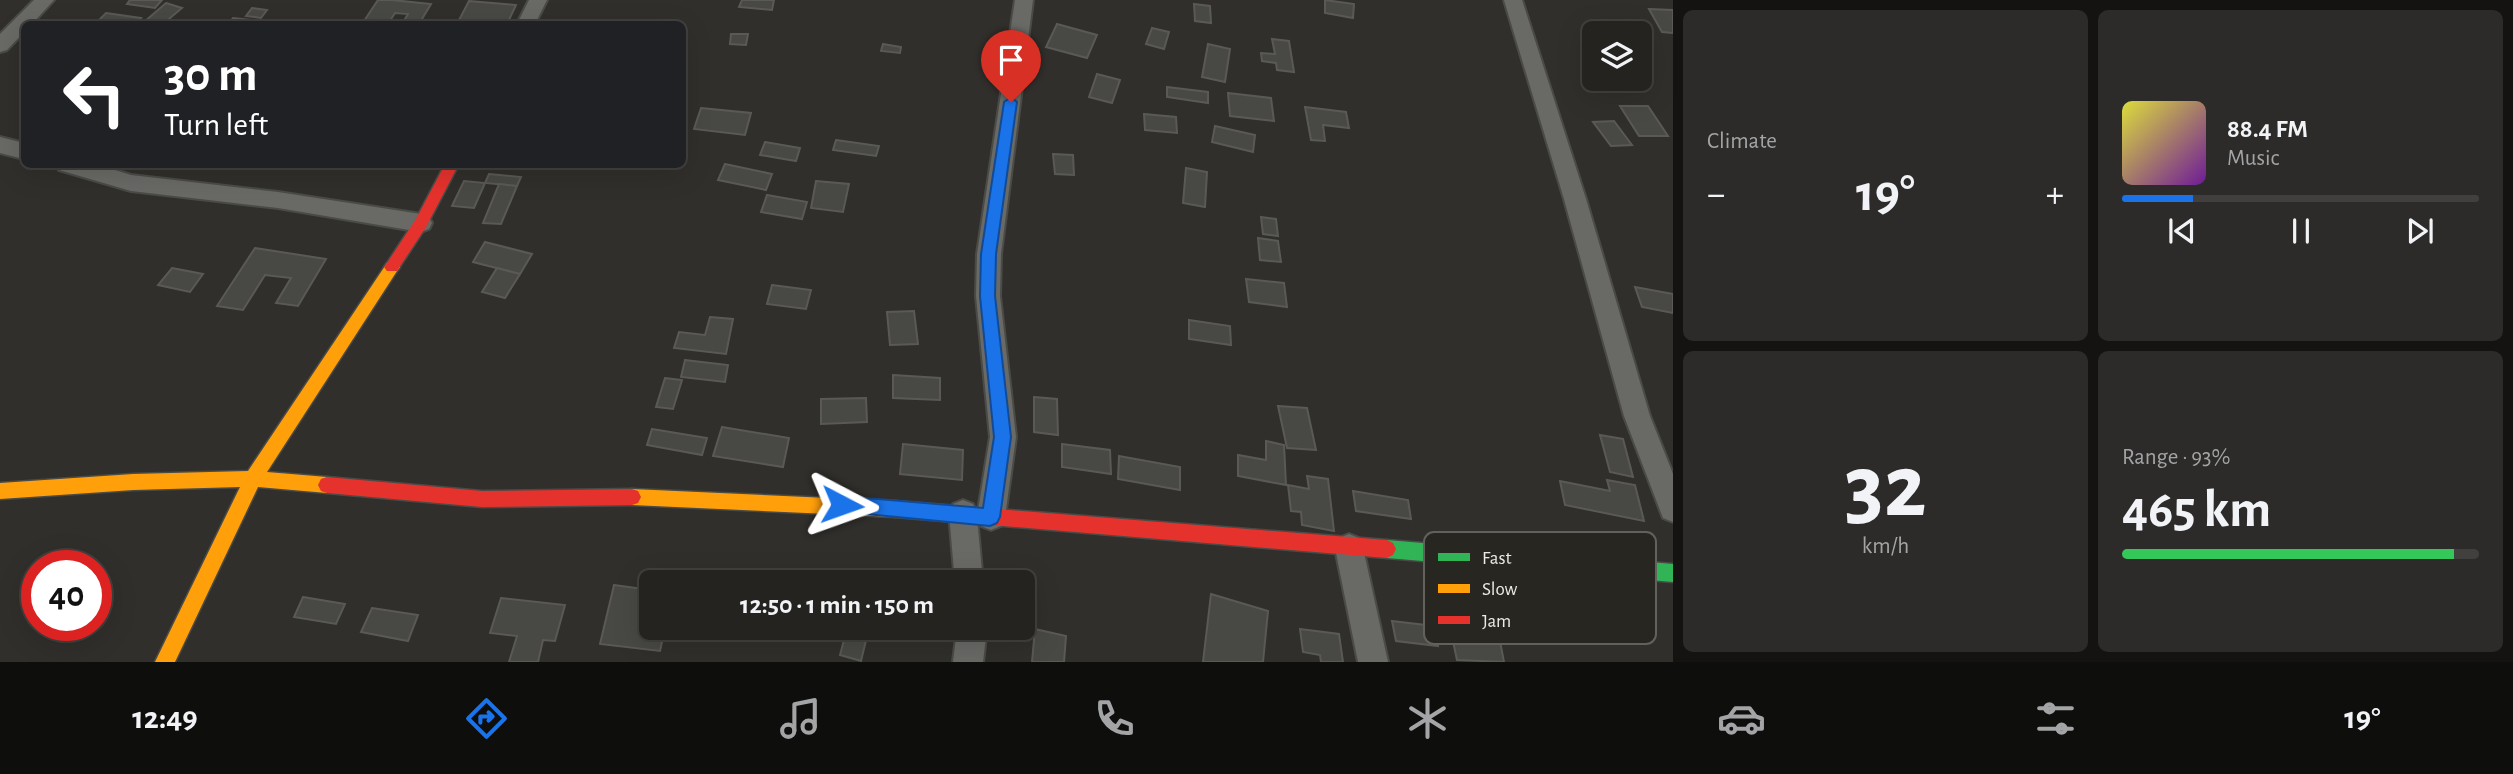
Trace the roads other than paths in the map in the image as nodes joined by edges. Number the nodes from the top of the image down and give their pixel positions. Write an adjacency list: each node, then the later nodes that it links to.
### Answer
1 (45, 0): 5 (street)
2 (537, 0): 6 (street)
3 (1024, 0): 18 (street)
4 (1513, 0): 16 (street)
5 (24, 21)
6 (527, 21)
7 (21, 24): 8 (street)
8 (0, 45)
9 (0, 145): 10 (street)
10 (21, 149)
11 (80, 168): 13 (street)
12 (450, 168): 13 (street)
13 (421, 223): 14 (street)
14 (253, 479): 15 (street); 17 (street); 23 (street)
15 (0, 491)
16 (1673, 509)
17 (963, 513): 18 (street); 21 (street)
18 (990, 517): 19 (street)
19 (1349, 548): 20 (street); 25 (street)
20 (1424, 554)
21 (968, 570)
22 (971, 640): 24 (street)
23 (165, 662)
24 (968, 662)
25 (1373, 662)

